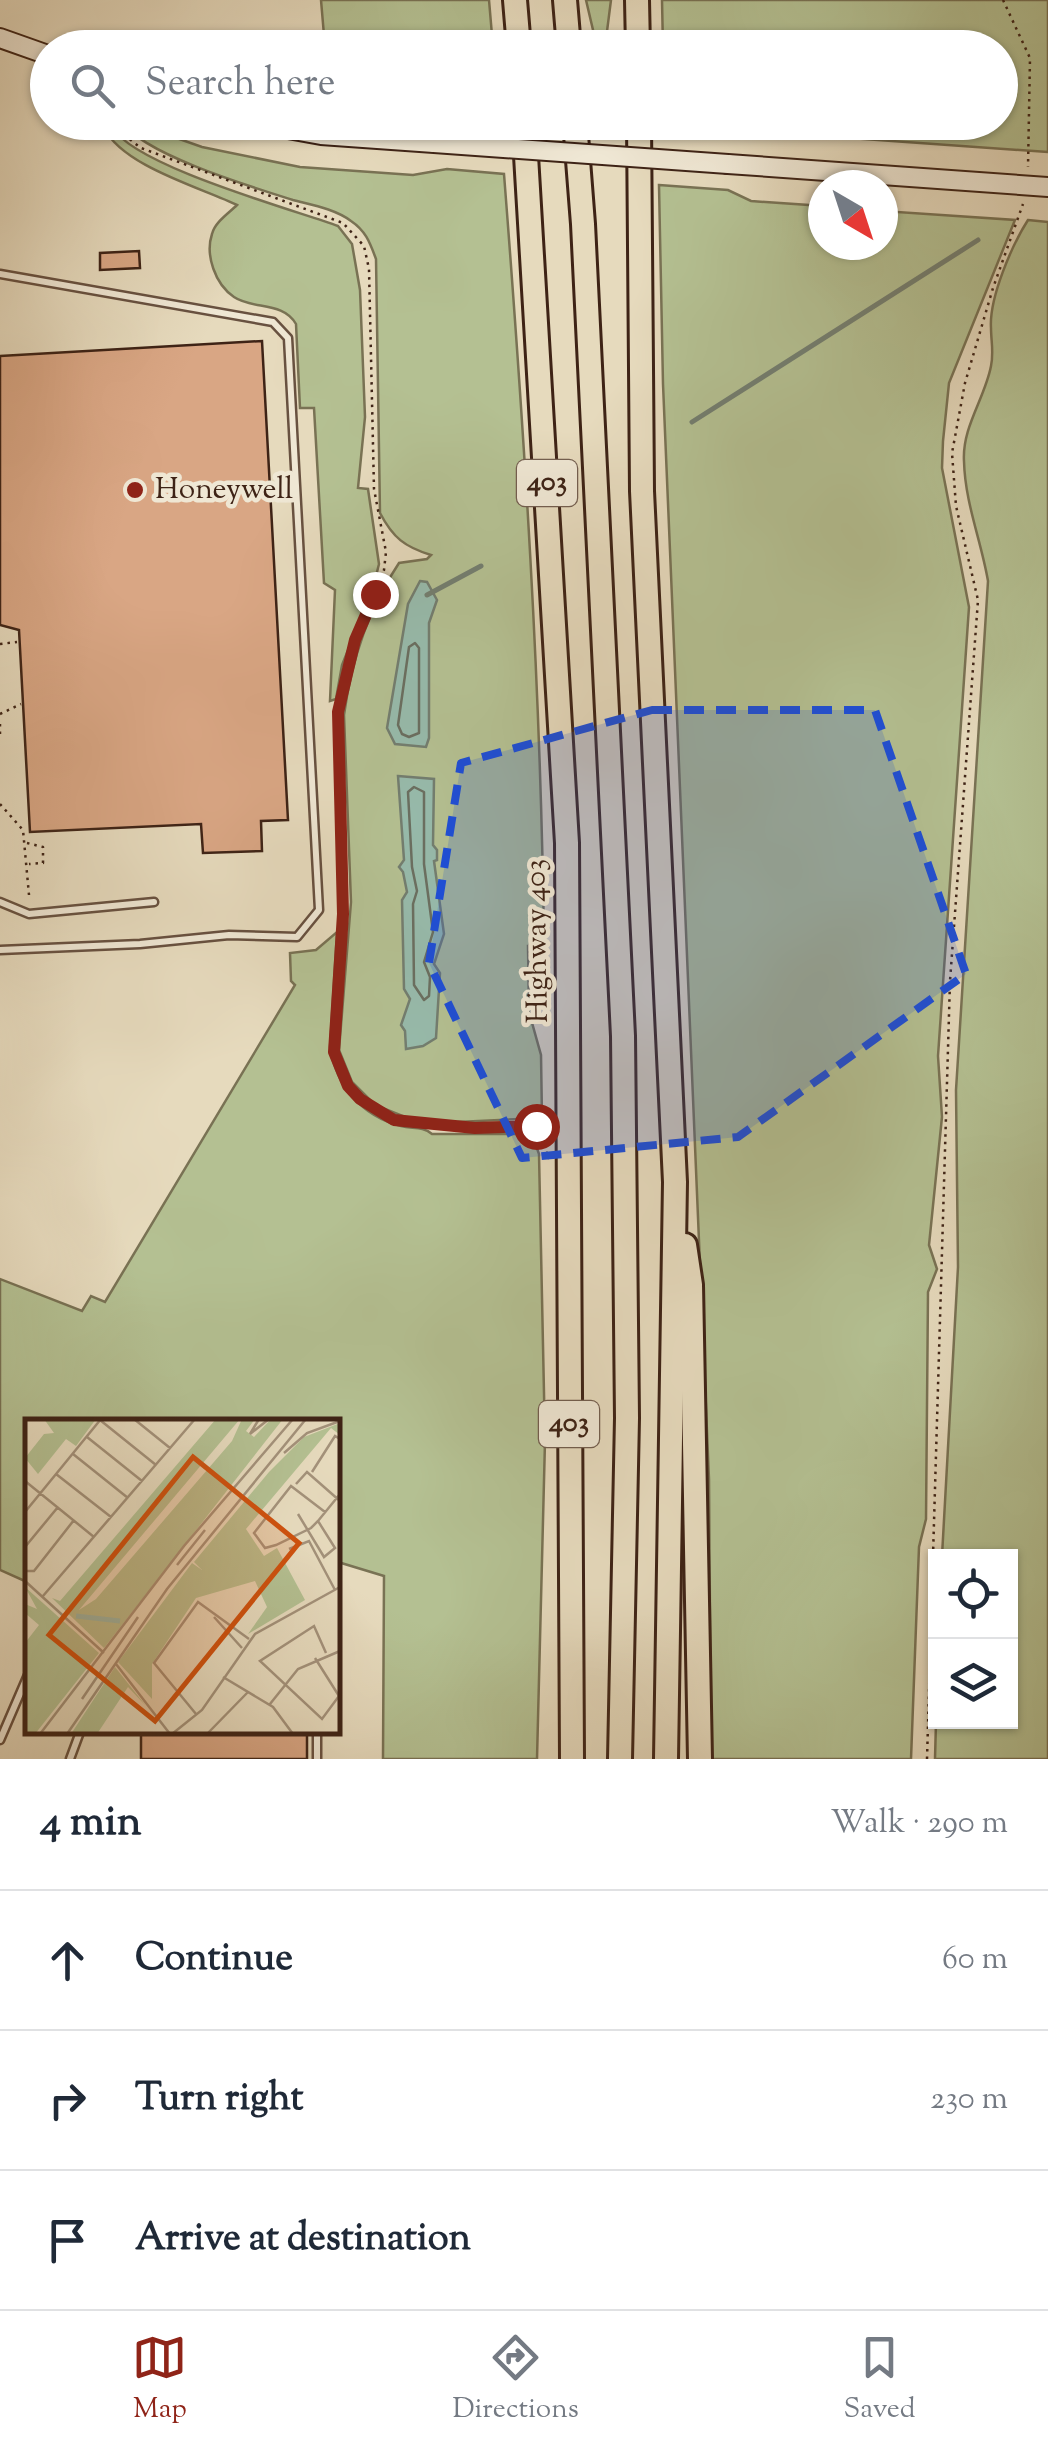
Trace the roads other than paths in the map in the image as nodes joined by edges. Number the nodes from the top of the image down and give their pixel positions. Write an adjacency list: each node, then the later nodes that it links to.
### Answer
1 (515, 0): 4 (highway)
2 (565, 0): 5 (highway)
3 (638, 0): 6 (highway)
4 (518, 30)
5 (567, 30)
6 (638, 30)
7 (0, 38): 8 (street)
8 (30, 49)
9 (406, 140): 13 (street, bridge)
10 (525, 140): 23 (highway, Highway 403 / 403)
11 (575, 140): 24 (highway)
12 (638, 140): 18 (highway)
13 (1048, 187)
14 (0, 274): 17 (lane)
15 (0, 902): 16 (lane)
16 (154, 902)
17 (0, 950)
18 (674, 1182): 25 (highway); 26 (highway)
19 (25, 1682): 21 (lane)
20 (79, 1734): 22 (lane)
21 (0, 1740)
22 (70, 1759)
23 (572, 1759)
24 (620, 1759)
25 (666, 1759)
26 (700, 1759)

